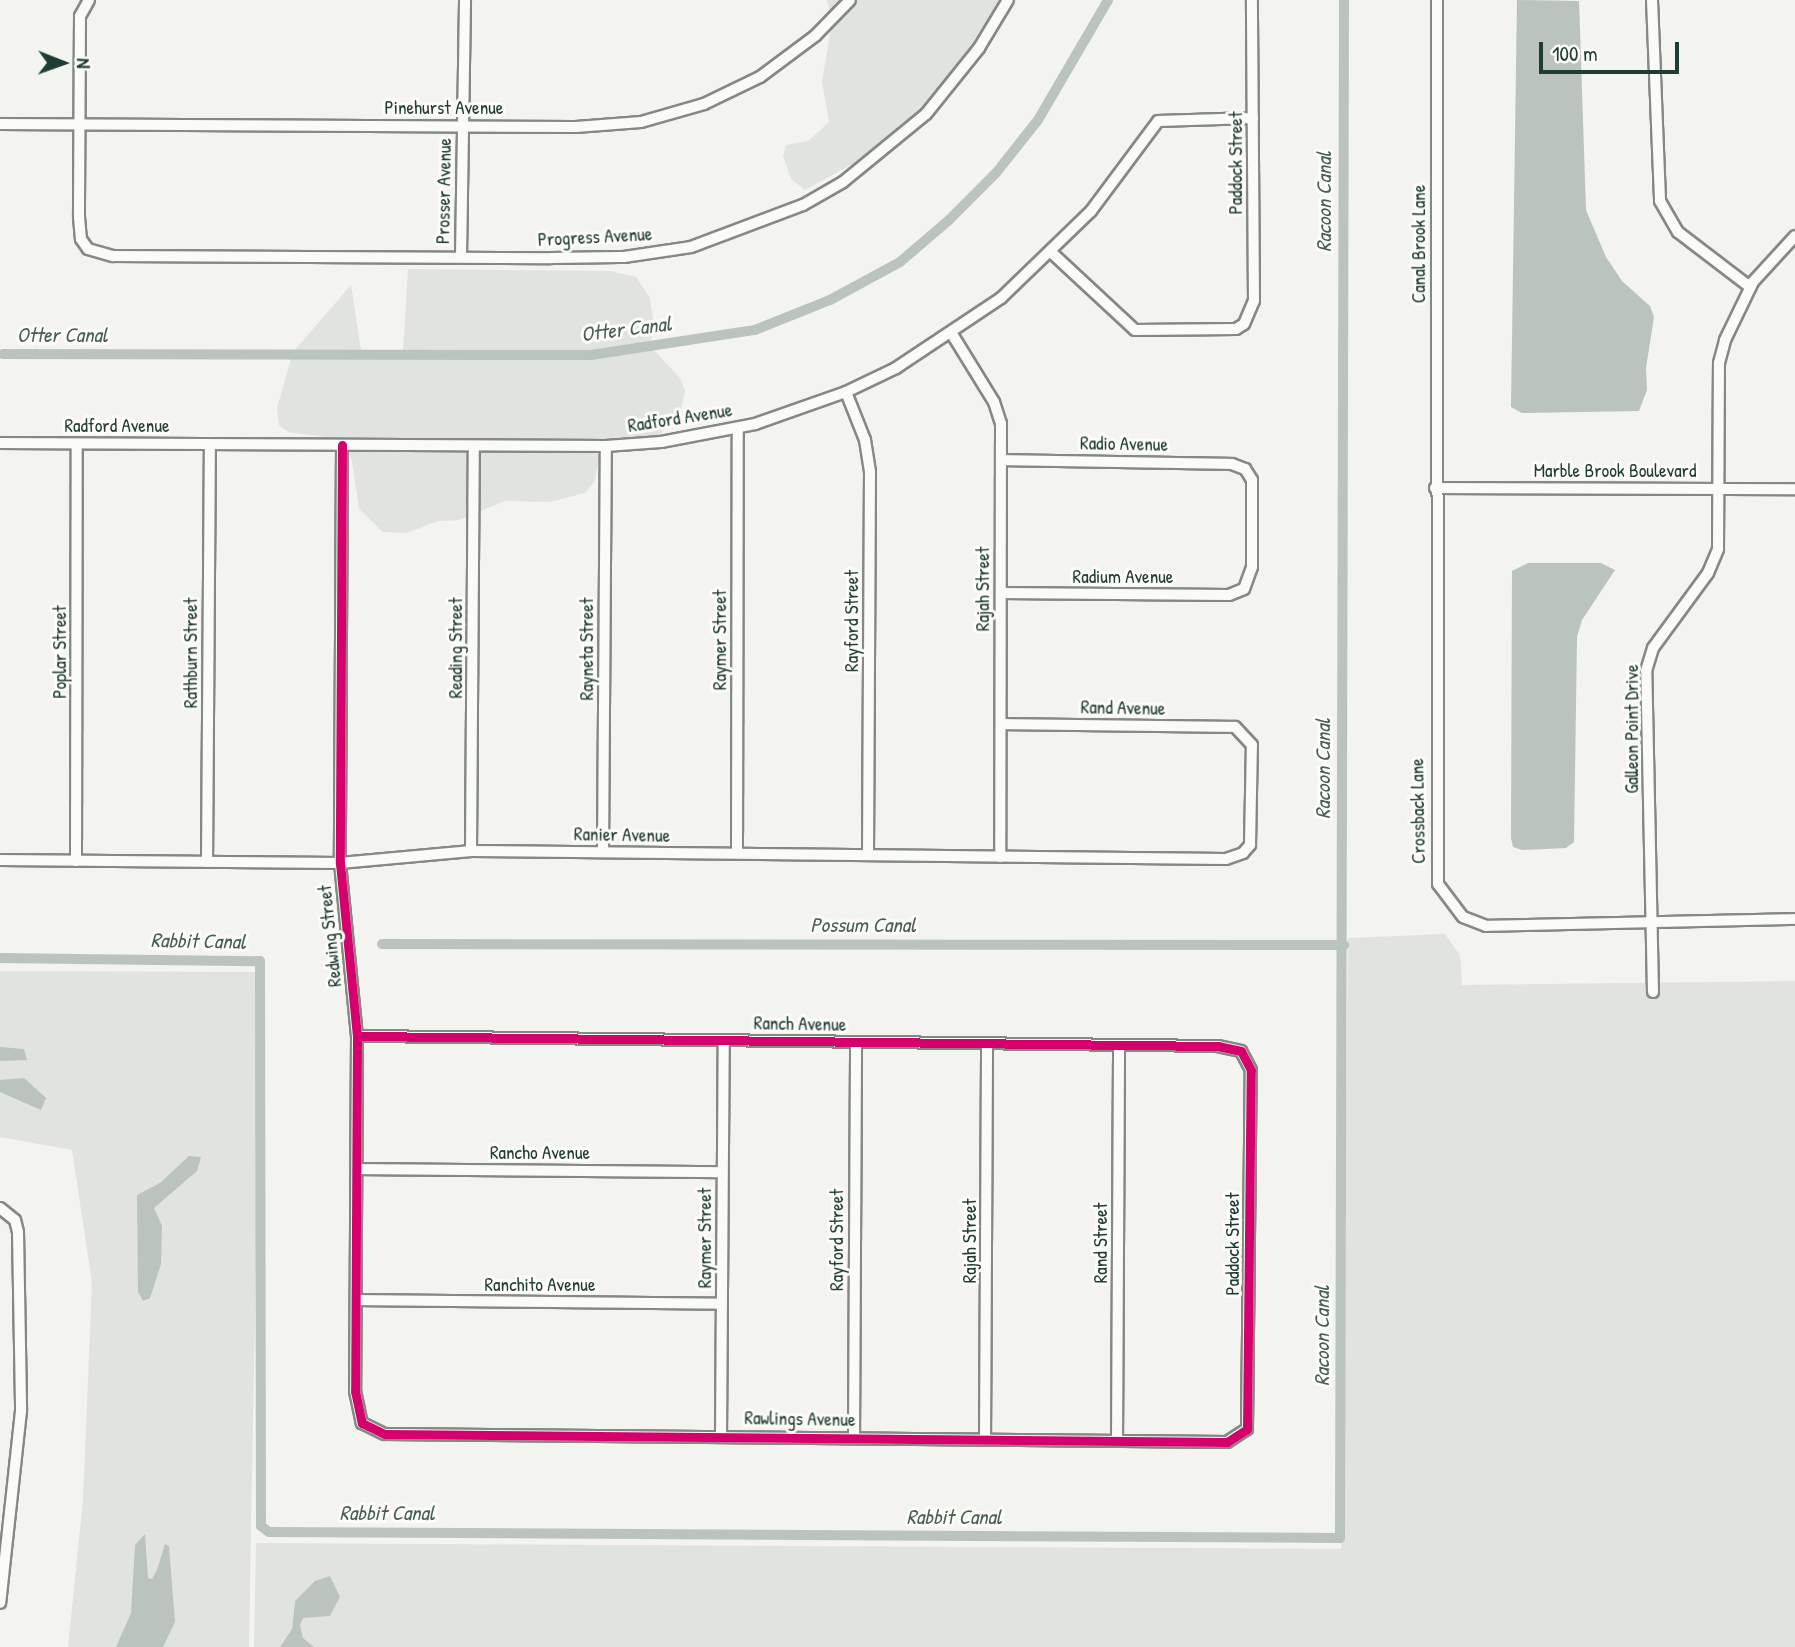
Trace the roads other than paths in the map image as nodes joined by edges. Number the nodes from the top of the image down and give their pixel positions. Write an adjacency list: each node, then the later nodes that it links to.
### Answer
1 (89, 0): 10 (street)
2 (465, 0): 11 (street, Prosser Avenue)
3 (850, 0): 11 (street, Pinehurst Avenue)
4 (1007, 0): 14 (street, Progress Avenue)
5 (1252, 0): 8 (street, Paddock Street)
6 (1437, 0): 26 (street, Canal Brook Lane)
7 (1652, 0): 15 (street)
8 (1253, 118): 13 (street, Radford Avenue); 13 (street, Paddock Street)
9 (0, 124): 10 (street, Pinehurst Avenue)
10 (79, 124): 11 (street, Pinehurst Avenue); 14 (street, Progress Avenue)
11 (462, 125): 14 (street, Prosser Avenue)
12 (1795, 236): 15 (street)
13 (1052, 253): 16 (street, Radford Avenue)
14 (461, 257)
15 (1751, 287): 27 (street)
16 (952, 334): 17 (street, Radford Avenue); 25 (street, Rajah Street)
17 (846, 392): 18 (street, Radford Avenue); 36 (street, Rayford Street)
18 (738, 428): 24 (street, Radford Avenue); 34 (street, Raymer Street)
19 (0, 443): 20 (street, Radford Avenue)
20 (78, 444): 21 (street, Radford Avenue); 39 (street, Poplar Street)
21 (210, 444): 22 (street, Radford Avenue); 40 (street, Rathburn Street)
22 (342, 445): 23 (street, Radford Avenue); 41 (street, Redwing Street)
23 (474, 446): 24 (street, Radford Avenue); 32 (street, Reading Street)
24 (606, 446): 33 (street, Rayneta Street)
25 (1002, 460): 29 (street, Radio Avenue); 30 (street, Rajah Street)
26 (1435, 488): 27 (street, Marble Brook Boulevard); 43 (street, Crossback Lane)
27 (1718, 488): 28 (street, Marble Brook Boulevard); 43 (street, Galleon Point Drive)
28 (1795, 489)
29 (1244, 589): 30 (street, Radium Avenue)
30 (1001, 593): 31 (street, Rajah Street)
31 (1001, 724): 35 (street, Rand Avenue); 37 (street, Rajah Street)
32 (471, 851): 33 (street, Ranier Avenue); 41 (street, Ranier Avenue)
33 (603, 852): 34 (street, Ranier Avenue)
34 (737, 853): 36 (street, Ranier Avenue)
35 (1243, 853): 37 (street, Ranier Avenue)
36 (868, 855): 37 (street, Ranier Avenue)
37 (1000, 857)
38 (0, 860): 39 (street, Ranier Avenue)
39 (76, 861): 40 (street, Ranier Avenue)
40 (206, 862): 41 (street, Ranier Avenue)
41 (340, 863): 45 (street, Redwing Street)
42 (1795, 919): 43 (street, Crossback Lane)
43 (1651, 922): 44 (street, Galleon Point Drive)
44 (1653, 992)
45 (357, 1036): 46 (street, Ranch Avenue); 51 (street, Redwing Street)
46 (724, 1041): 47 (street, Ranch Avenue); 52 (street, Raymer Street)
47 (856, 1042): 48 (street, Ranch Avenue); 59 (street, Rayford Street)
48 (987, 1043): 49 (street, Ranch Avenue); 60 (street, Rajah Street)
49 (1119, 1045): 50 (street, Ranch Avenue); 61 (street, Rand Street)
50 (1241, 1051): 58 (street, Paddock Street)
51 (357, 1169): 52 (street, Rancho Avenue); 54 (street, Redwing Street)
52 (722, 1172): 55 (street, Raymer Street)
53 (0, 1208): 62 (street)
54 (357, 1300): 55 (street, Ranchito Avenue); 56 (street, Redwing Street)
55 (722, 1304): 57 (street, Raymer Street)
56 (362, 1423): 57 (street, Rawlings Avenue)
57 (721, 1435): 59 (street, Rawlings Avenue)
58 (1240, 1437): 61 (street, Rawlings Avenue)
59 (854, 1438): 60 (street, Rawlings Avenue)
60 (985, 1439): 61 (street, Rawlings Avenue)
61 (1118, 1440)
62 (0, 1604)

